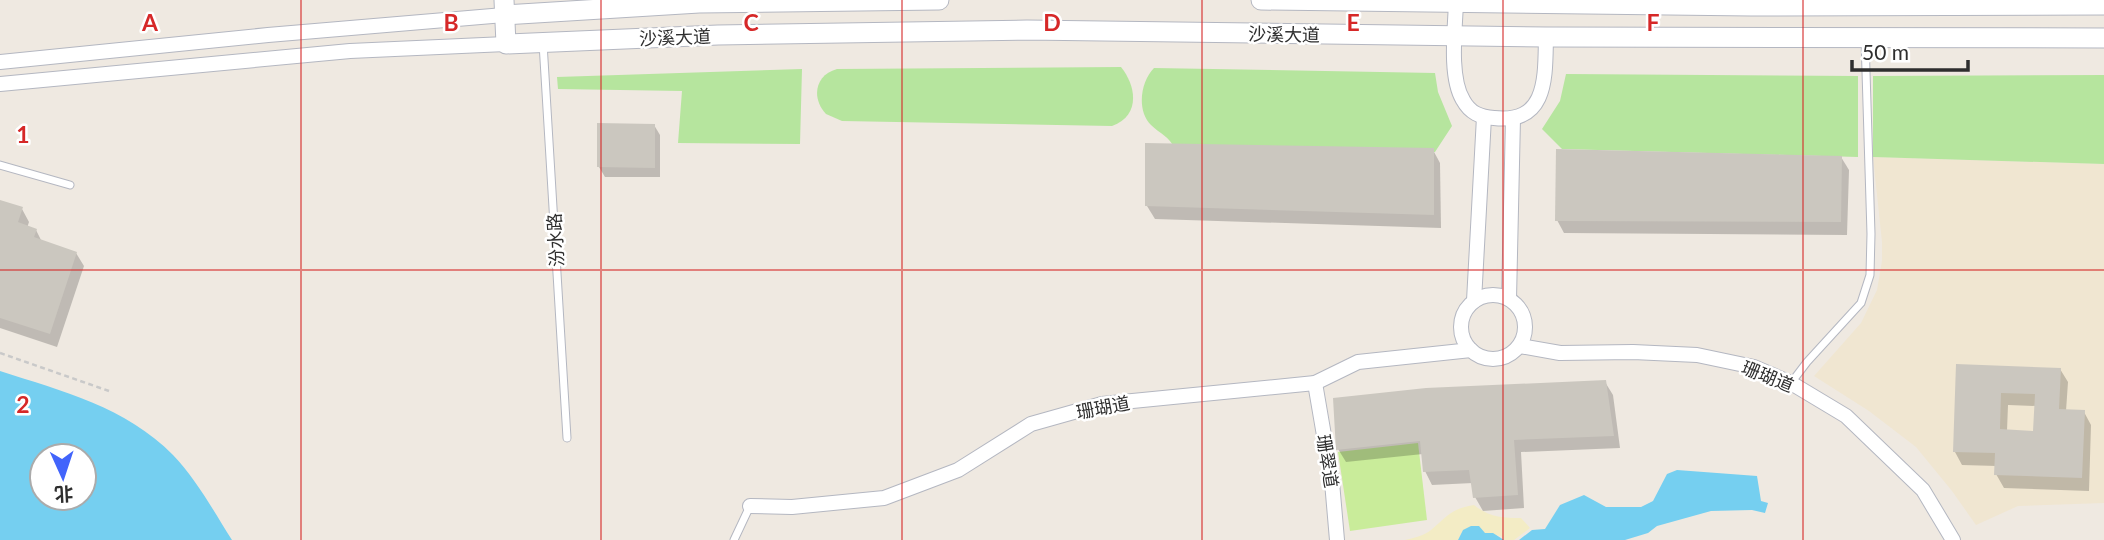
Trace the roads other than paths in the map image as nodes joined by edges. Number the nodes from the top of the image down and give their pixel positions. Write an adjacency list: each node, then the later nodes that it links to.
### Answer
1 (939, 0): 3 (main road, 沙溪大道)
2 (1261, 0): 5 (main road, 沙溪大道)
3 (703, 1): 7 (main road, 沙溪大道); 8 (main road)
4 (1619, 2): 5 (main road, 沙溪大道); 6 (main road, 沙溪大道)
5 (1456, 3): 9 (street)
6 (2104, 5)
7 (504, 7): 14 (main road); 15 (street)
8 (718, 35): 9 (main road, 沙溪大道); 13 (main road, 沙溪大道)
9 (1455, 36): 10 (main road, 沙溪大道); 17 (street)
10 (1546, 37): 11 (main road, 沙溪大道); 18 (street)
11 (1865, 38): 12 (main road, 沙溪大道); 26 (lane)
12 (2104, 38)
13 (543, 42): 14 (main road, 沙溪大道); 27 (lane, 汾水路)
14 (506, 44): 16 (street)
15 (0, 62)
16 (0, 83)
17 (1483, 117): 18 (street); 22 (street)
18 (1513, 118): 21 (street)
19 (0, 166): 20 (lane)
20 (70, 185)
21 (1509, 299): 22 (street); 23 (street)
22 (1474, 301): 24 (street)
23 (1520, 346): 24 (street); 26 (street, 珊瑚道)
24 (1471, 350): 25 (street, 珊瑚道)
25 (1315, 383): 28 (street, 珊瑚道); 30 (street, 珊翠道)
26 (1791, 383): 31 (street, 珊瑚道)
27 (567, 438)
28 (750, 506): 29 (lane)
29 (734, 540)
30 (1336, 540)
31 (1953, 540)

